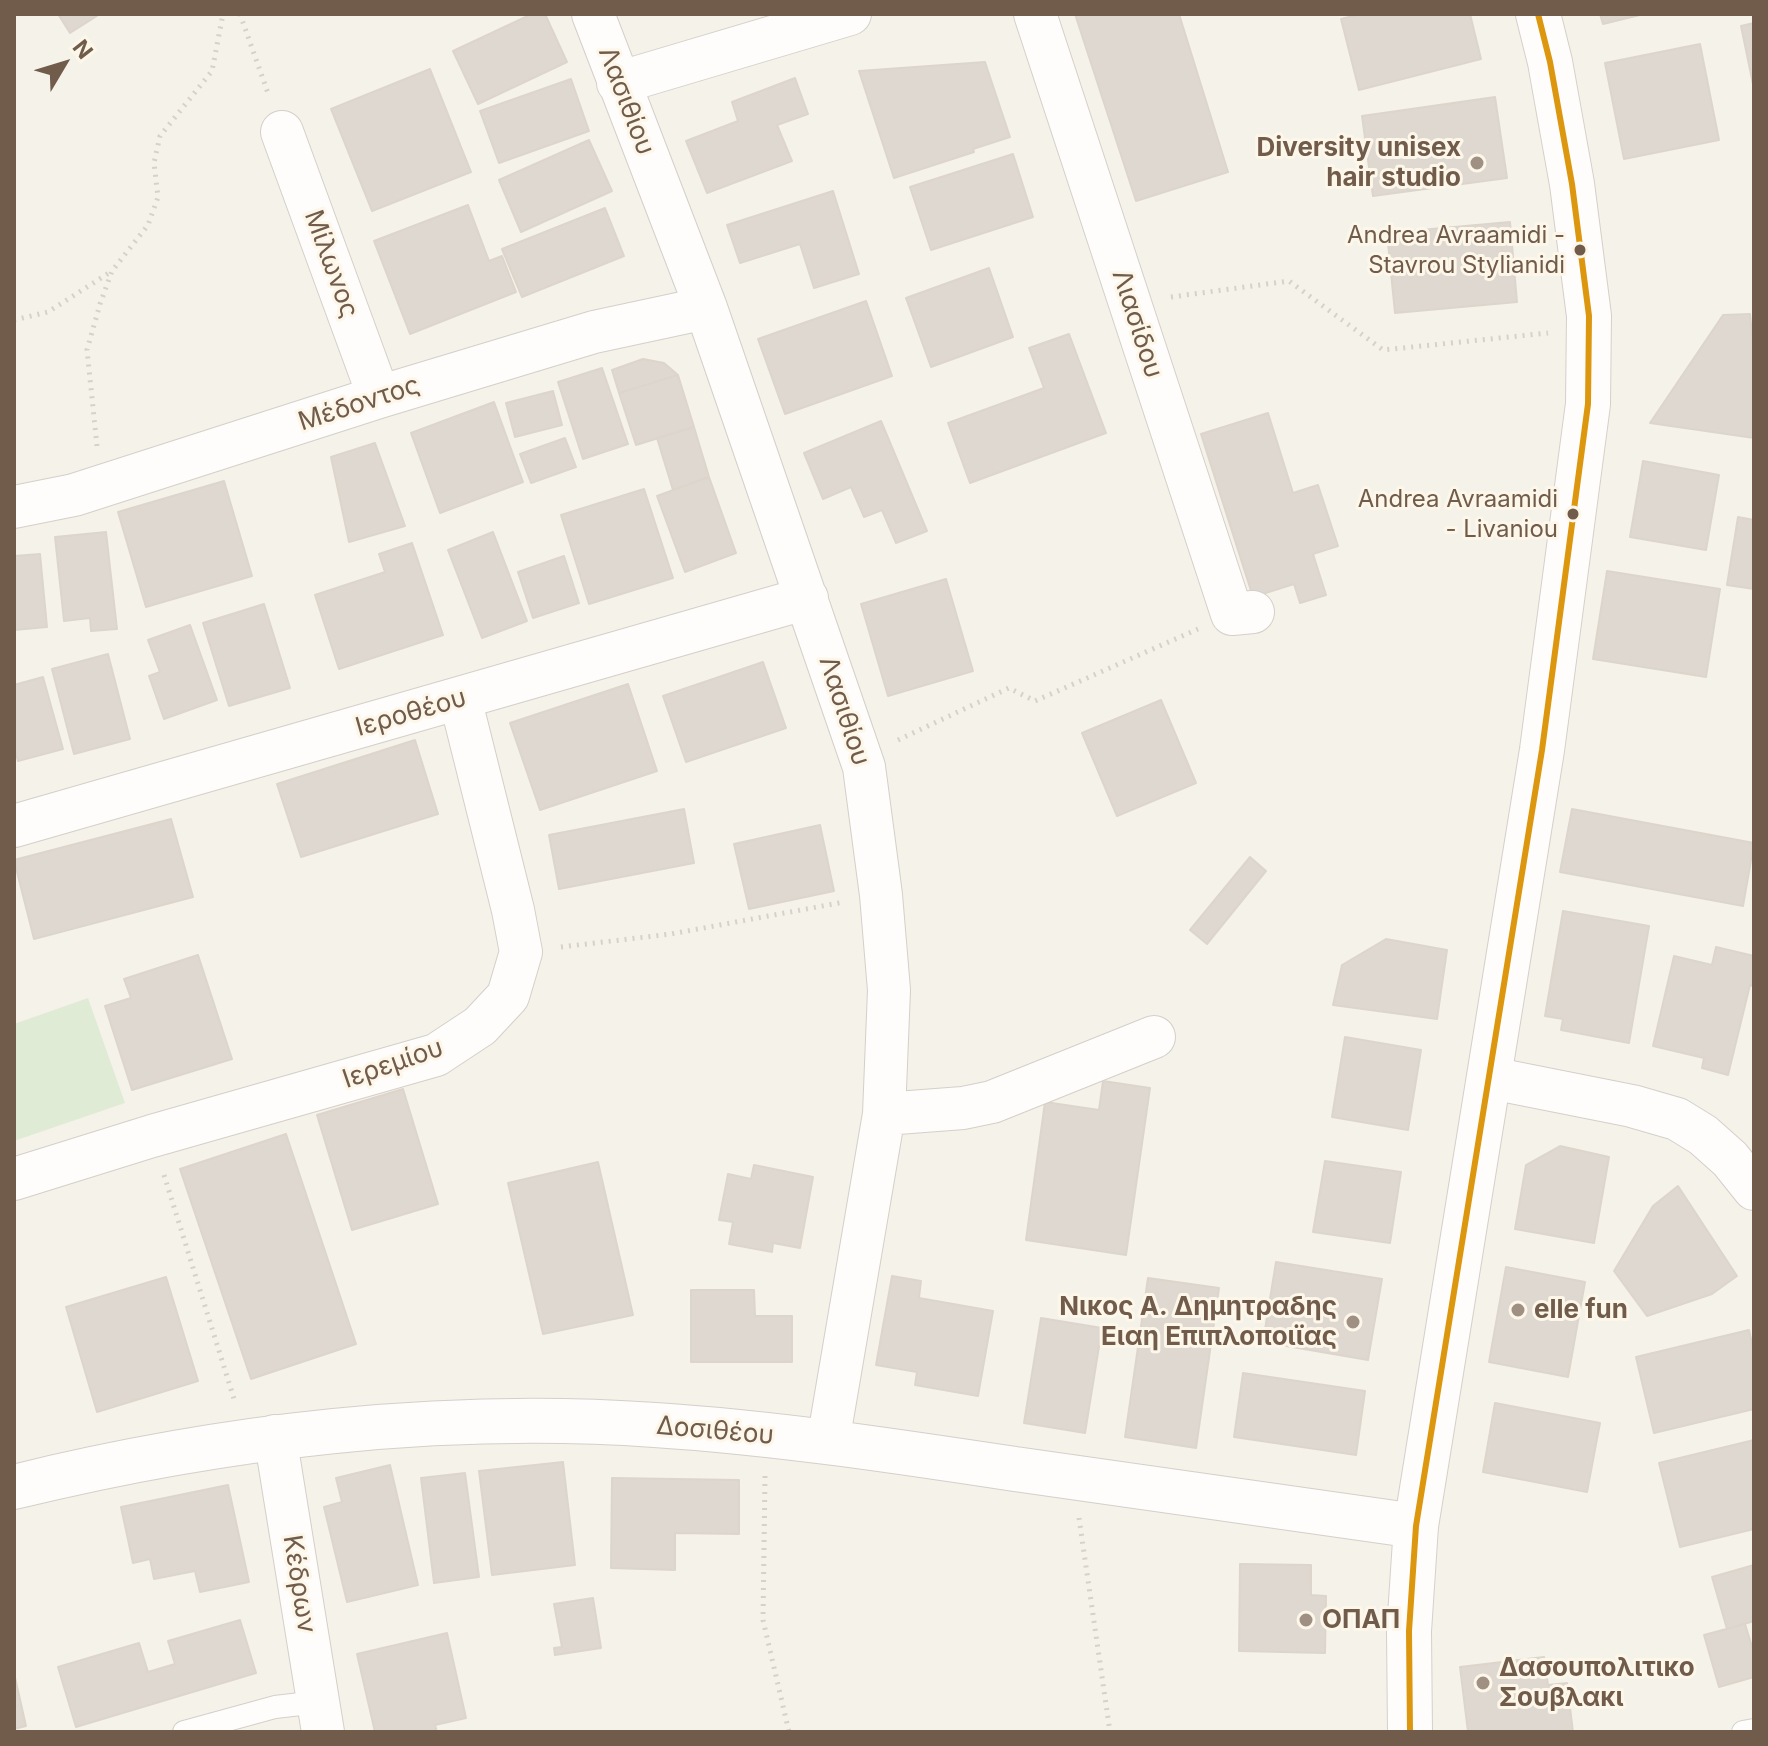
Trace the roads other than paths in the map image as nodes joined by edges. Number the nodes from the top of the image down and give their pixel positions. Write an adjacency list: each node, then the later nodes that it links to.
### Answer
1 (593, 14): 5 (street, Λασιθίου)
2 (850, 14): 5 (street)
3 (1035, 14): 11 (street, Λιασίδου)
4 (1538, 14): 15 (main road)
5 (618, 83): 7 (street, Λασιθίου)
6 (282, 132): 8 (street, Μίλωνος)
7 (706, 308): 8 (street, Μέδοντος); 10 (street, Λασιθίου)
8 (379, 397): 9 (street, Μέδοντος)
9 (14, 507)
10 (807, 598): 12 (street, Ιεροθέου); 16 (street, Λασιθίου)
11 (1242, 613)
12 (460, 698): 13 (street, Ιεροθέου); 17 (street, Ιερεμίου)
13 (14, 826)
14 (1154, 1037): 16 (street)
15 (1491, 1078): 18 (street); 22 (main road)
16 (884, 1114): 20 (street, Λασιθίου)
17 (14, 1179)
18 (1754, 1189)
19 (261, 1438): 20 (main road, Δοσιθέου); 21 (main road, Δοσιθέου); 23 (street, Κέδρων)
20 (828, 1442): 22 (main road, Δοσιθέου)
21 (14, 1487)
22 (1416, 1526): 26 (main road)
23 (320, 1717): 25 (lane)
24 (1754, 1730): 27 (lane)
25 (184, 1732)
26 (1410, 1732)
27 (1743, 1732)

